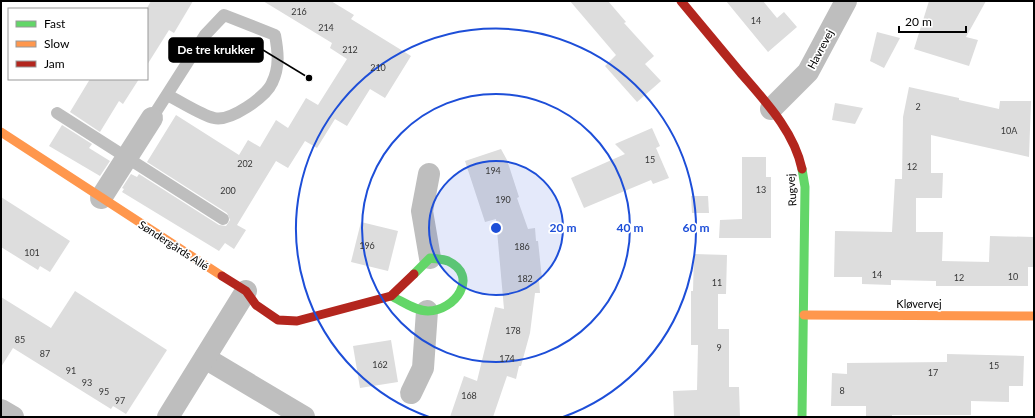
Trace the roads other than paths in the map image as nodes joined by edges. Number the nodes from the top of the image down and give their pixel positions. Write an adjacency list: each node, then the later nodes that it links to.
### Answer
1 (681, 1): 4 (street, Rugvej)
2 (846, 1): 4 (street, Havrevej)
3 (167, 95): 3 (lane); 6 (lane)
4 (771, 109): 16 (street, Rugvej)
5 (57, 113): 8 (lane)
6 (152, 118): 8 (street)
7 (1, 132): 10 (street, Søndergårds Allé)
8 (128, 157): 10 (street); 11 (lane)
9 (429, 174): 12 (street)
10 (101, 198): 13 (street, Søndergårds Allé)
11 (223, 219)
12 (430, 258): 14 (street, Søndergårds Allé); 15 (street)
13 (246, 291): 14 (street, Søndergårds Allé); 18 (street)
14 (391, 296): 15 (street)
15 (427, 311): 19 (street)
16 (804, 315): 17 (street, Kløvervej); 24 (street, Rugvej)
17 (1034, 316)
18 (205, 358): 22 (street); 23 (street)
19 (411, 393)
20 (1, 410): 21 (street)
21 (13, 417)
22 (168, 417)
23 (304, 417)
24 (802, 417)

